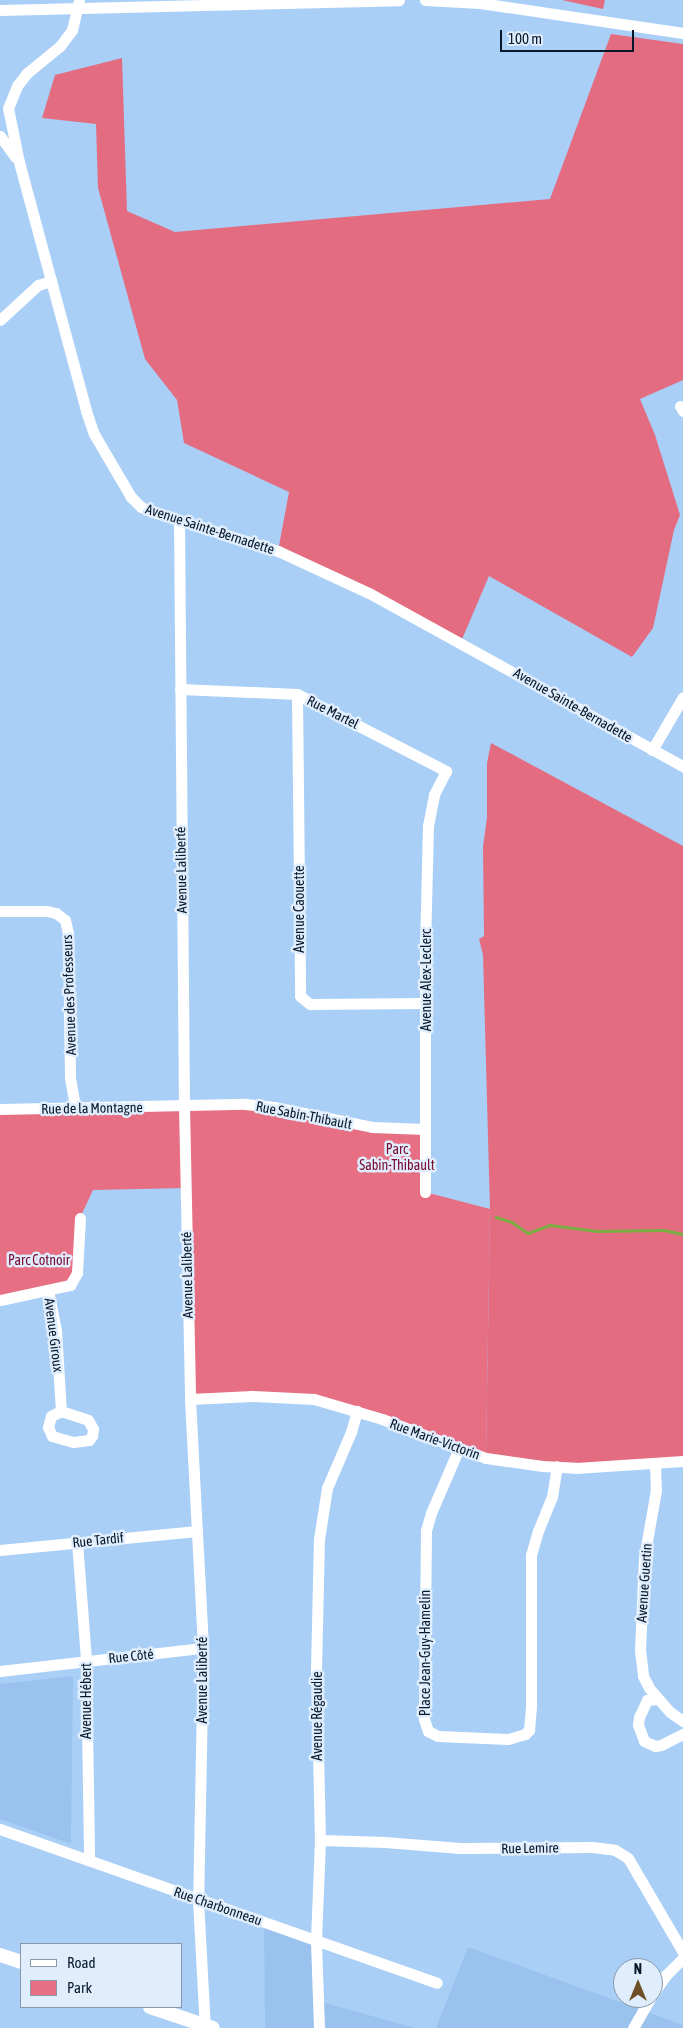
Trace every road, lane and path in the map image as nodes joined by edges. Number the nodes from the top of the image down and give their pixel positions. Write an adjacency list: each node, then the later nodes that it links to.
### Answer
1 (399, 0): 3 (street)
2 (425, 0): 6 (street)
3 (194, 2): 4 (street)
4 (78, 5): 5 (street); 7 (street, Avenue Sainte-Bernadette)
5 (0, 10)
6 (683, 33)
7 (4, 109): 9 (street, Avenue Sainte-Bernadette)
8 (0, 136): 9 (street)
9 (19, 162): 10 (street, Avenue Sainte-Bernadette)
10 (51, 281): 11 (street); 12 (street, Avenue Sainte-Bernadette)
11 (0, 320)
12 (179, 521): 13 (street, Avenue Laliberté); 16 (street, Avenue Sainte-Bernadette)
13 (180, 689): 14 (street, Rue Martel); 21 (street, Avenue Laliberté)
14 (297, 694): 18 (street, Rue Martel); 20 (street, Avenue Caouette)
15 (683, 697): 16 (street)
16 (652, 750): 17 (street, Avenue Sainte-Bernadette)
17 (683, 766)
18 (446, 771): 20 (street, Avenue Alex-Leclerc)
19 (0, 911): 22 (street, Avenue des Professeurs)
20 (426, 1003): 24 (street, Avenue Alex-Leclerc)
21 (184, 1106): 22 (street, Rue de la Montagne); 24 (street, Rue Sabin-Thibault); 29 (street, Avenue Laliberté)
22 (75, 1107): 23 (street, Rue de la Montagne)
23 (0, 1109)
24 (425, 1128): 25 (street, Avenue Alex-Leclerc)
25 (425, 1192)
26 (80, 1218): 27 (street, Avenue Giroux)
27 (48, 1290): 28 (street); 30 (street, Avenue Giroux)
28 (0, 1300)
29 (190, 1399): 31 (street, Rue Marie-Victorin); 36 (street, Avenue Laliberté)
30 (61, 1411)
31 (357, 1411): 32 (street, Rue Marie-Victorin); 46 (street, Avenue Régaudie)
32 (459, 1448): 35 (street, Rue Marie-Victorin); 35 (street, Place Jean-Guy-Hamelin)
33 (683, 1461): 34 (street, Rue Marie-Victorin)
34 (655, 1464): 35 (street, Rue Marie-Victorin); 42 (street, Avenue Guertin)
35 (557, 1466)
36 (197, 1531): 37 (street, Rue Tardif); 39 (street, Avenue Laliberté)
37 (77, 1542): 38 (street, Rue Tardif); 40 (street, Avenue Hébert)
38 (0, 1550)
39 (203, 1648): 40 (street, Rue Côté); 48 (street, Avenue Laliberté)
40 (86, 1660): 41 (street, Rue Côté); 47 (street, Avenue Hébert)
41 (0, 1671)
42 (657, 1699): 43 (street, Avenue Guertin); 44 (street)
43 (683, 1721)
44 (683, 1734)
45 (0, 1829): 47 (street, Rue Charbonneau)
46 (320, 1840): 49 (street, Avenue Régaudie); 50 (street, Rue Lemire)
47 (89, 1860): 48 (street, Rue Charbonneau)
48 (198, 1900): 49 (street, Rue Charbonneau); 58 (street, Avenue Laliberté)
49 (316, 1940): 55 (street, Rue Charbonneau); 59 (street, Avenue Régaudie)
50 (683, 1952)
51 (0, 1955): 53 (main road)
52 (683, 1958): 54 (street)
53 (20, 1962)
54 (663, 1979)
55 (437, 1982)
56 (153, 2008): 58 (main road)
57 (644, 2008): 60 (street)
58 (208, 2027)
59 (319, 2028)
60 (633, 2028)

